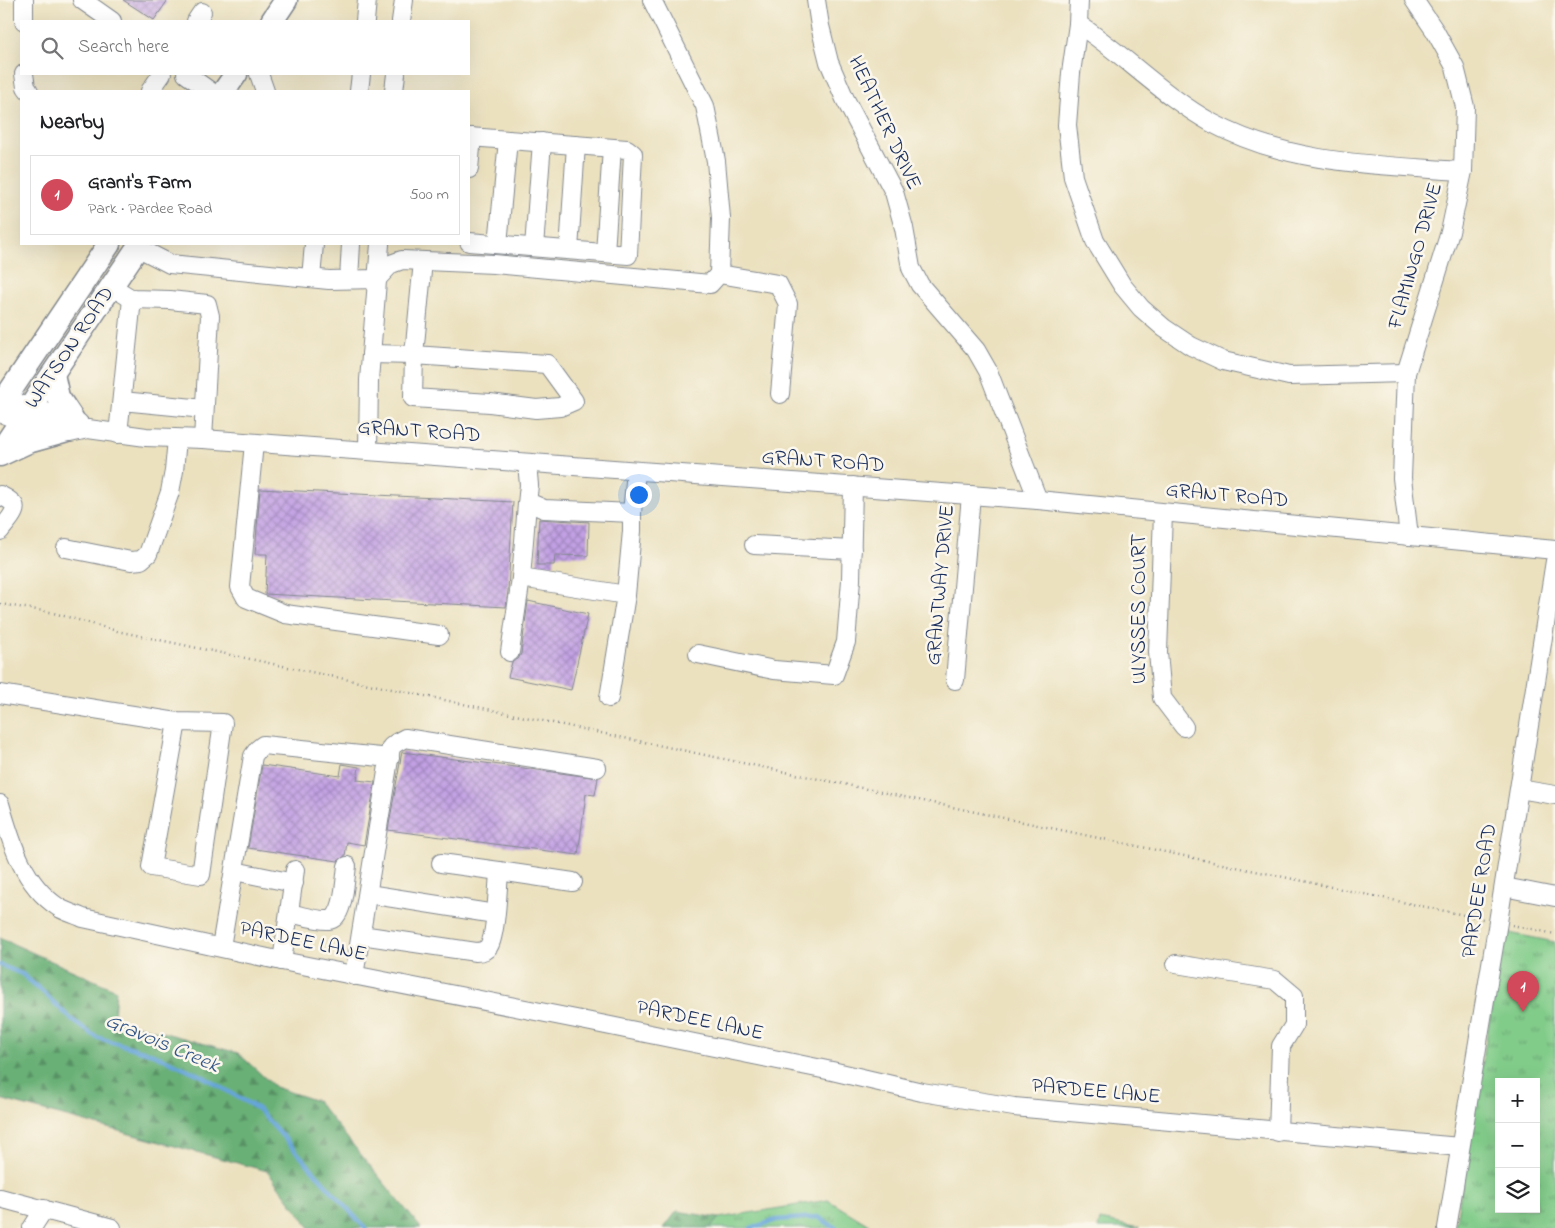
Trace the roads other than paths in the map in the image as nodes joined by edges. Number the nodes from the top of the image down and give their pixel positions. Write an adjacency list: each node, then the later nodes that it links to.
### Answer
1 (24, 0): 10 (street)
2 (82, 0): 11 (street)
3 (286, 0): 12 (main road)
4 (367, 0): 13 (street)
5 (404, 0): 14 (street)
6 (652, 0): 45 (street)
7 (816, 0): 74 (street, HEATHER DRIVE)
8 (1079, 0): 15 (street)
9 (1414, 0): 34 (street, FLAMINGO DRIVE)
10 (24, 20)
11 (111, 20)
12 (273, 20)
13 (365, 20)
14 (401, 20)
15 (1078, 24): 34 (street); 54 (street)
16 (24, 75): 23 (street)
17 (161, 75): 24 (street)
18 (187, 75): 25 (street)
19 (235, 75): 26 (main road)
20 (258, 75): 27 (street)
21 (361, 75): 28 (street)
22 (396, 75): 29 (street)
23 (28, 90)
24 (151, 90)
25 (209, 90)
26 (225, 90)
27 (265, 90)
28 (359, 90)
29 (394, 90)
30 (470, 137): 31 (street)
31 (508, 140): 32 (street); 36 (street)
32 (542, 142): 33 (street); 42 (street)
33 (576, 145): 43 (street); 43 (street)
34 (1463, 171): 54 (street, FLAMINGO DRIVE)
35 (470, 242): 36 (street)
36 (498, 244): 42 (street)
37 (108, 245): 51 (main road, WATSON ROAD)
38 (314, 245): 46 (street)
39 (351, 245): 47 (street)
40 (380, 245): 48 (street)
41 (139, 246): 46 (street); 49 (main road, WATSON ROAD)
42 (534, 247): 43 (street)
43 (569, 250)
44 (423, 261): 45 (street); 48 (street); 53 (street)
45 (719, 274): 57 (street)
46 (311, 278): 47 (street)
47 (349, 279): 48 (street)
48 (377, 279): 52 (street)
49 (111, 286): 50 (street); 55 (main road, WATSON ROAD)
50 (132, 299): 58 (street); 60 (street)
51 (36, 352): 56 (main road); 59 (main road, WATSON ROAD)
52 (371, 354): 53 (street); 67 (street)
53 (414, 355): 53 (street)
54 (1406, 373): 79 (street, FLAMINGO DRIVE)
55 (53, 374): 61 (main road, WATSON ROAD); 62 (main road)
56 (0, 376)
57 (780, 394)
58 (122, 401): 60 (street); 63 (street)
59 (1, 403): 61 (street, GRANT ROAD)
60 (204, 409): 65 (street)
61 (25, 415): 62 (street, GRANT ROAD); 68 (main road, WATSON ROAD)
62 (74, 427): 63 (street, GRANT ROAD); 68 (main road)
63 (118, 434): 64 (street, GRANT ROAD)
64 (176, 439): 65 (street, GRANT ROAD); 81 (street)
65 (202, 439): 66 (street, GRANT ROAD)
66 (254, 443): 67 (street, GRANT ROAD); 87 (street)
67 (368, 451): 69 (street, GRANT ROAD)
68 (0, 454)
69 (527, 463): 70 (street, GRANT ROAD); 75 (street)
70 (636, 470): 71 (street, GRANT ROAD); 76 (street)
71 (853, 486): 73 (street, GRANT ROAD); 82 (street)
72 (0, 495): 78 (street)
73 (971, 495): 74 (street, GRANT ROAD); 90 (street, GRANTWAY DRIVE)
74 (1038, 500): 77 (street, GRANT ROAD)
75 (527, 504): 76 (street); 85 (street)
76 (632, 513): 86 (street)
77 (1163, 513): 79 (street, GRANT ROAD); 94 (street, ULYSSES COURT)
78 (0, 531)
79 (1409, 536): 83 (street, GRANT ROAD)
80 (754, 545): 82 (street)
81 (66, 548)
82 (852, 550): 89 (street)
83 (1555, 550)
84 (1555, 561): 97 (street, PARDEE ROAD)
85 (521, 578): 86 (street); 88 (street)
86 (626, 595): 92 (street)
87 (439, 635)
88 (510, 652)
89 (698, 654)
90 (955, 680)
91 (0, 694): 93 (street)
92 (609, 698)
93 (177, 722): 93 (street)
94 (1184, 727)
95 (390, 758): 96 (street); 104 (street); 107 (street)
96 (597, 768)
97 (1519, 789): 98 (street); 106 (street, PARDEE ROAD)
98 (1555, 795)
99 (0, 804): 100 (street, PARDEE LANE)
100 (4, 831): 112 (street, PARDEE LANE)
101 (441, 863): 103 (street)
102 (347, 866): 109 (street)
103 (499, 871): 105 (street); 110 (street)
104 (234, 872): 109 (street); 112 (street)
105 (573, 882)
106 (1504, 886): 108 (street); 117 (street, PARDEE ROAD)
107 (368, 894): 110 (street); 111 (street)
108 (1555, 897)
109 (289, 913): 113 (street)
110 (495, 914): 111 (street)
111 (361, 936): 115 (street)
112 (221, 948): 113 (street, PARDEE LANE)
113 (282, 961): 115 (street, PARDEE LANE)
114 (1176, 964): 116 (street)
115 (354, 976): 116 (street, PARDEE LANE)
116 (1278, 1132): 117 (street, PARDEE LANE)
117 (1460, 1147): 122 (street, PARDEE ROAD)
118 (0, 1198): 119 (street)
119 (44, 1209): 120 (street); 121 (street)
120 (32, 1228)
121 (112, 1228)
122 (1447, 1228)

